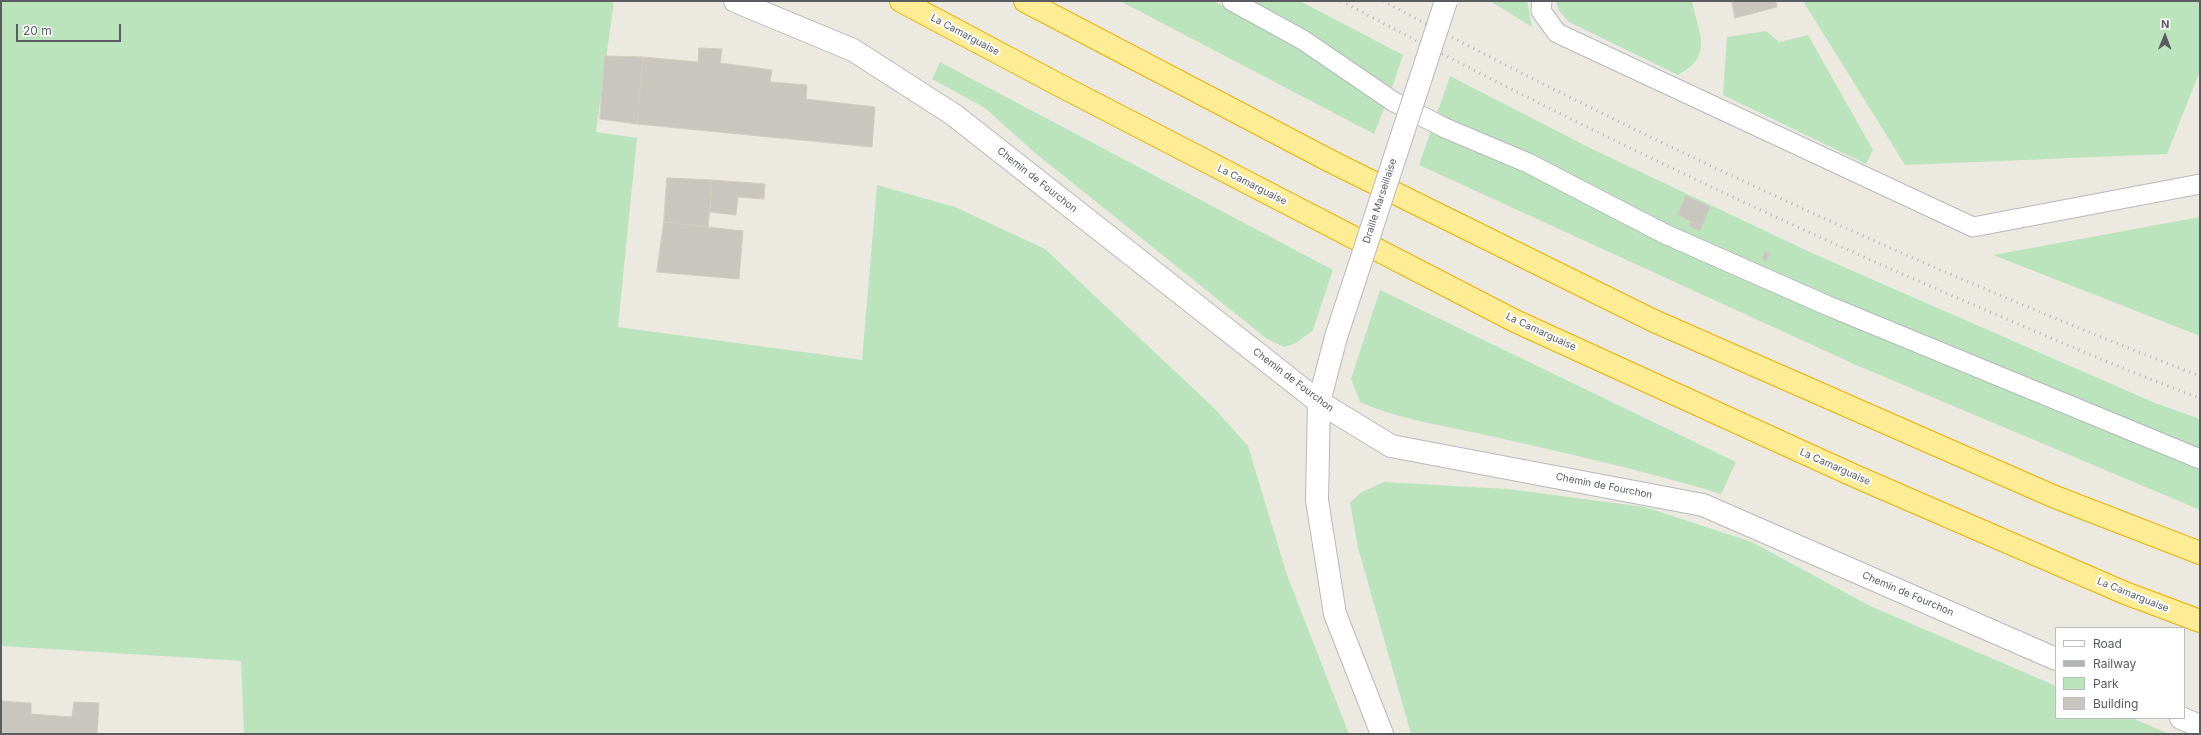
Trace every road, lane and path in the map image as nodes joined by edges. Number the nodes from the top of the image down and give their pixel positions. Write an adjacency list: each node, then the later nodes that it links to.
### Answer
1 (735, 1): 8 (street, Chemin de Fourchon)
2 (901, 1): 11 (highway, La Camarguaise)
3 (1025, 1): 10 (highway)
4 (1232, 1): 9 (lane)
5 (1446, 1): 8 (street, Draille Marseillaise, bridge)
6 (1542, 1): 7 (lane)
7 (2200, 184)
8 (1319, 402): 12 (street, Chemin de Fourchon); 15 (street, Draille Marseillaise)
9 (2200, 459)
10 (2200, 553)
11 (2200, 621)
12 (2055, 659)
13 (2183, 719): 14 (street)
14 (2200, 726)
15 (1382, 734)

